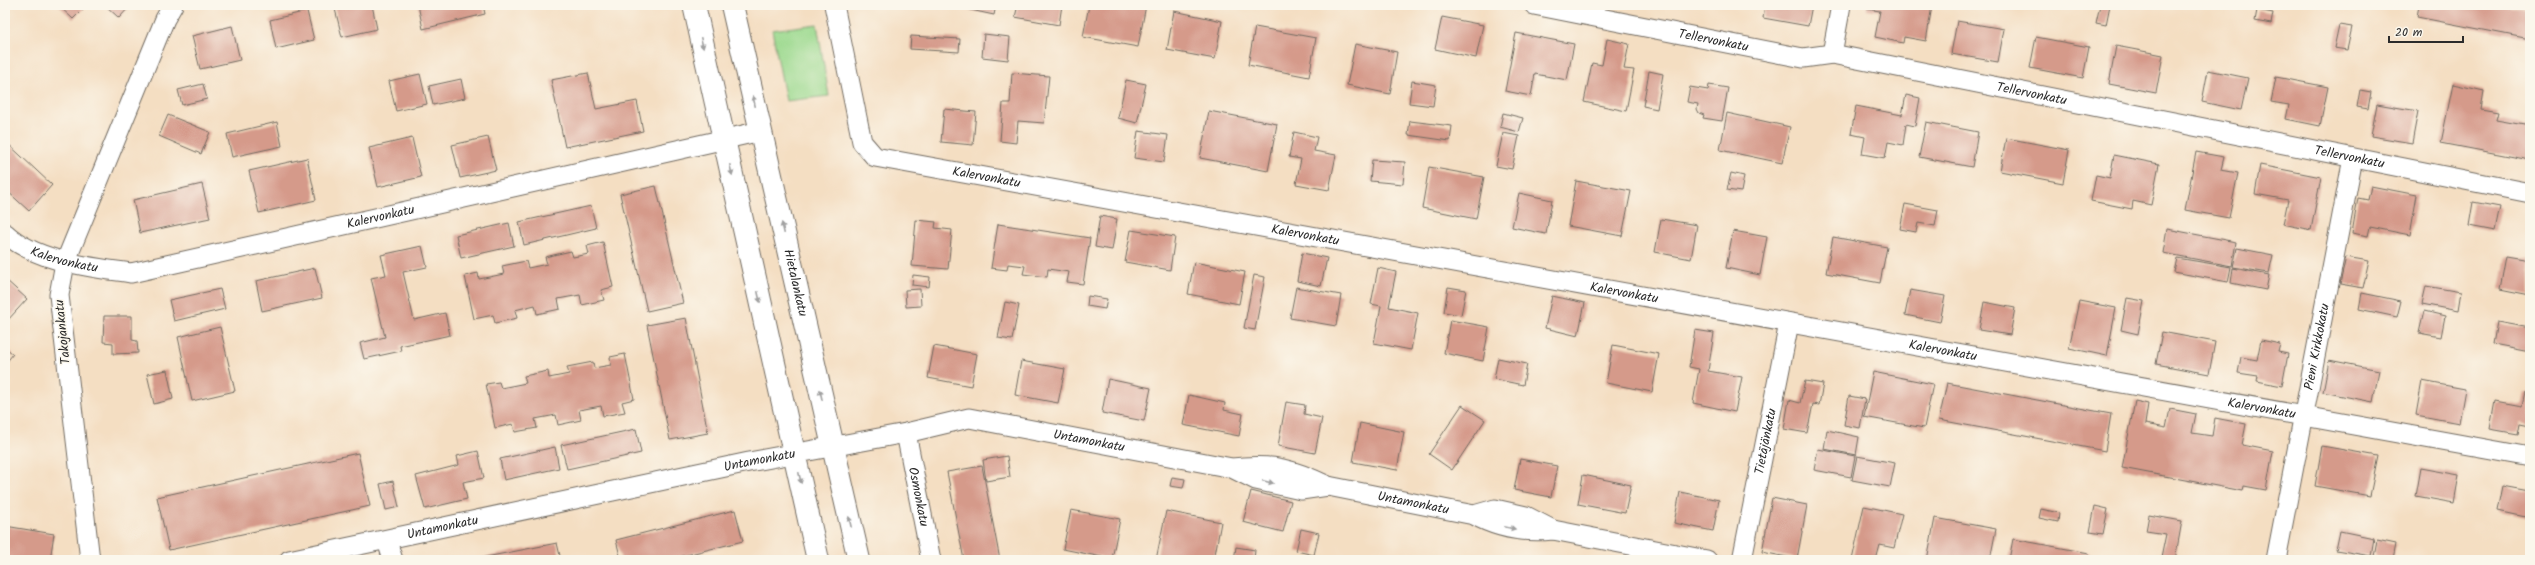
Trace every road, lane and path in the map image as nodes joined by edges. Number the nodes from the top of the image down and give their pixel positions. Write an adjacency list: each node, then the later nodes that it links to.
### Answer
1 (173, 5): 13 (street, Takojankatu)
2 (694, 5): 9 (main road, one-way to 9)
3 (732, 5): 8 (main road, Hietalankatu, one-way to 3)
4 (834, 5): 14 (street, Kalervonkatu)
5 (1534, 5): 7 (street, Tellervonkatu)
6 (1841, 5): 7 (street)
7 (1832, 54): 10 (street, Tellervonkatu)
8 (761, 131): 9 (street, Kalervonkatu); 17 (main road, Hietalankatu, one-way to 8)
9 (724, 140): 13 (street, Kalervonkatu); 18 (main road, one-way to 18)
10 (2353, 158): 11 (street, Tellervonkatu); 15 (street, Pieni Kirkkokatu)
11 (2530, 193)
12 (5, 234): 13 (street, Kalervonkatu)
13 (65, 263): 21 (street, Takojankatu)
14 (1789, 323): 15 (street, Kalervonkatu); 28 (street, Tietäjänkatu)
15 (2303, 416): 19 (street, Kalervonkatu); 29 (street, Pieni Kirkkokatu)
16 (906, 433): 17 (street, Untamonkatu); 26 (street, Osmonkatu); 27 (street, Untamonkatu)
17 (833, 447): 18 (street, Untamonkatu); 25 (main road, Hietalankatu, one-way to 17)
18 (794, 455): 20 (street, Untamonkatu); 24 (main road, one-way to 24)
19 (2530, 457)
20 (387, 541): 22 (street, Untamonkatu); 23 (street)
21 (90, 560)
22 (289, 560)
23 (393, 560)
24 (818, 560)
25 (859, 560)
26 (931, 560)
27 (1707, 560)
28 (1742, 560)
29 (2276, 560)

